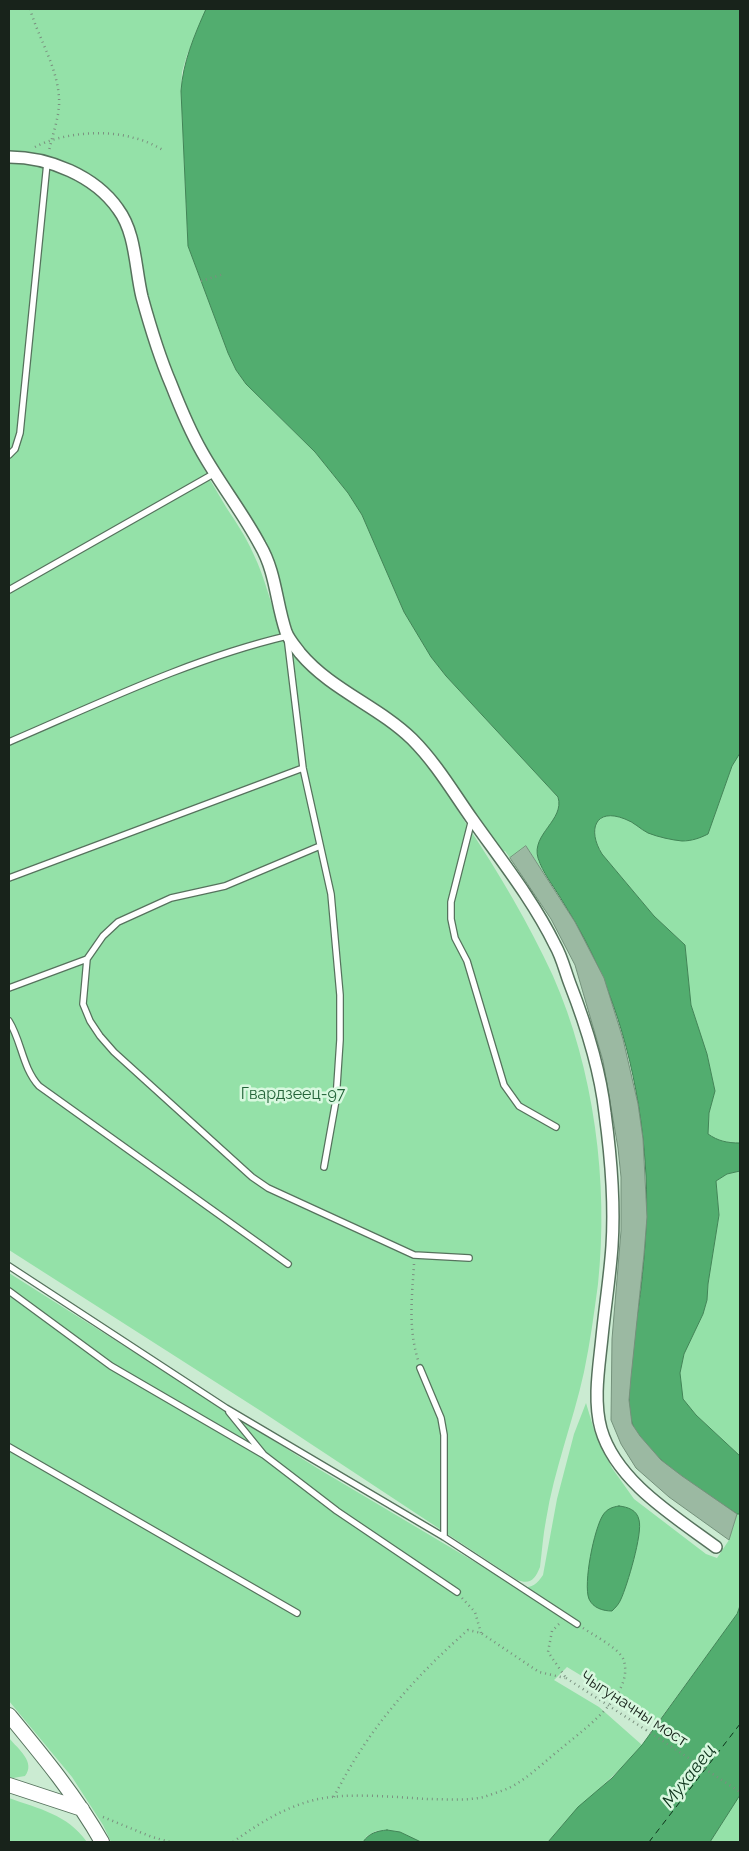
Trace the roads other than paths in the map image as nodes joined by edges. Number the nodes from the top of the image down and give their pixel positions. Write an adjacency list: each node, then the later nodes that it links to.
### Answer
1 (12, 157): 2 (street)
2 (46, 163): 3 (lane); 4 (street)
3 (9, 455)
4 (215, 473): 5 (lane); 6 (street)
5 (9, 590)
6 (287, 636): 7 (lane); 8 (lane); 9 (street)
7 (9, 742)
8 (303, 768): 10 (lane); 11 (lane)
9 (472, 819): 15 (lane); 26 (street)
10 (320, 846): 12 (lane); 16 (lane)
11 (9, 878)
12 (87, 960): 13 (lane); 17 (lane)
13 (9, 988)
14 (9, 1021): 18 (lane)
15 (556, 1127)
16 (324, 1167)
17 (469, 1258)
18 (288, 1264)
19 (9, 1266): 22 (lane)
20 (9, 1291): 24 (lane)
21 (420, 1368): 25 (lane)
22 (226, 1408): 24 (lane); 25 (lane)
23 (9, 1447): 28 (lane)
24 (264, 1455): 27 (lane)
25 (444, 1537): 29 (lane)
26 (716, 1547)
27 (457, 1592)
28 (297, 1613)
29 (577, 1624)
30 (9, 1715): 32 (street)
31 (9, 1785): 32 (street)
32 (82, 1809): 33 (street)
33 (102, 1842)

